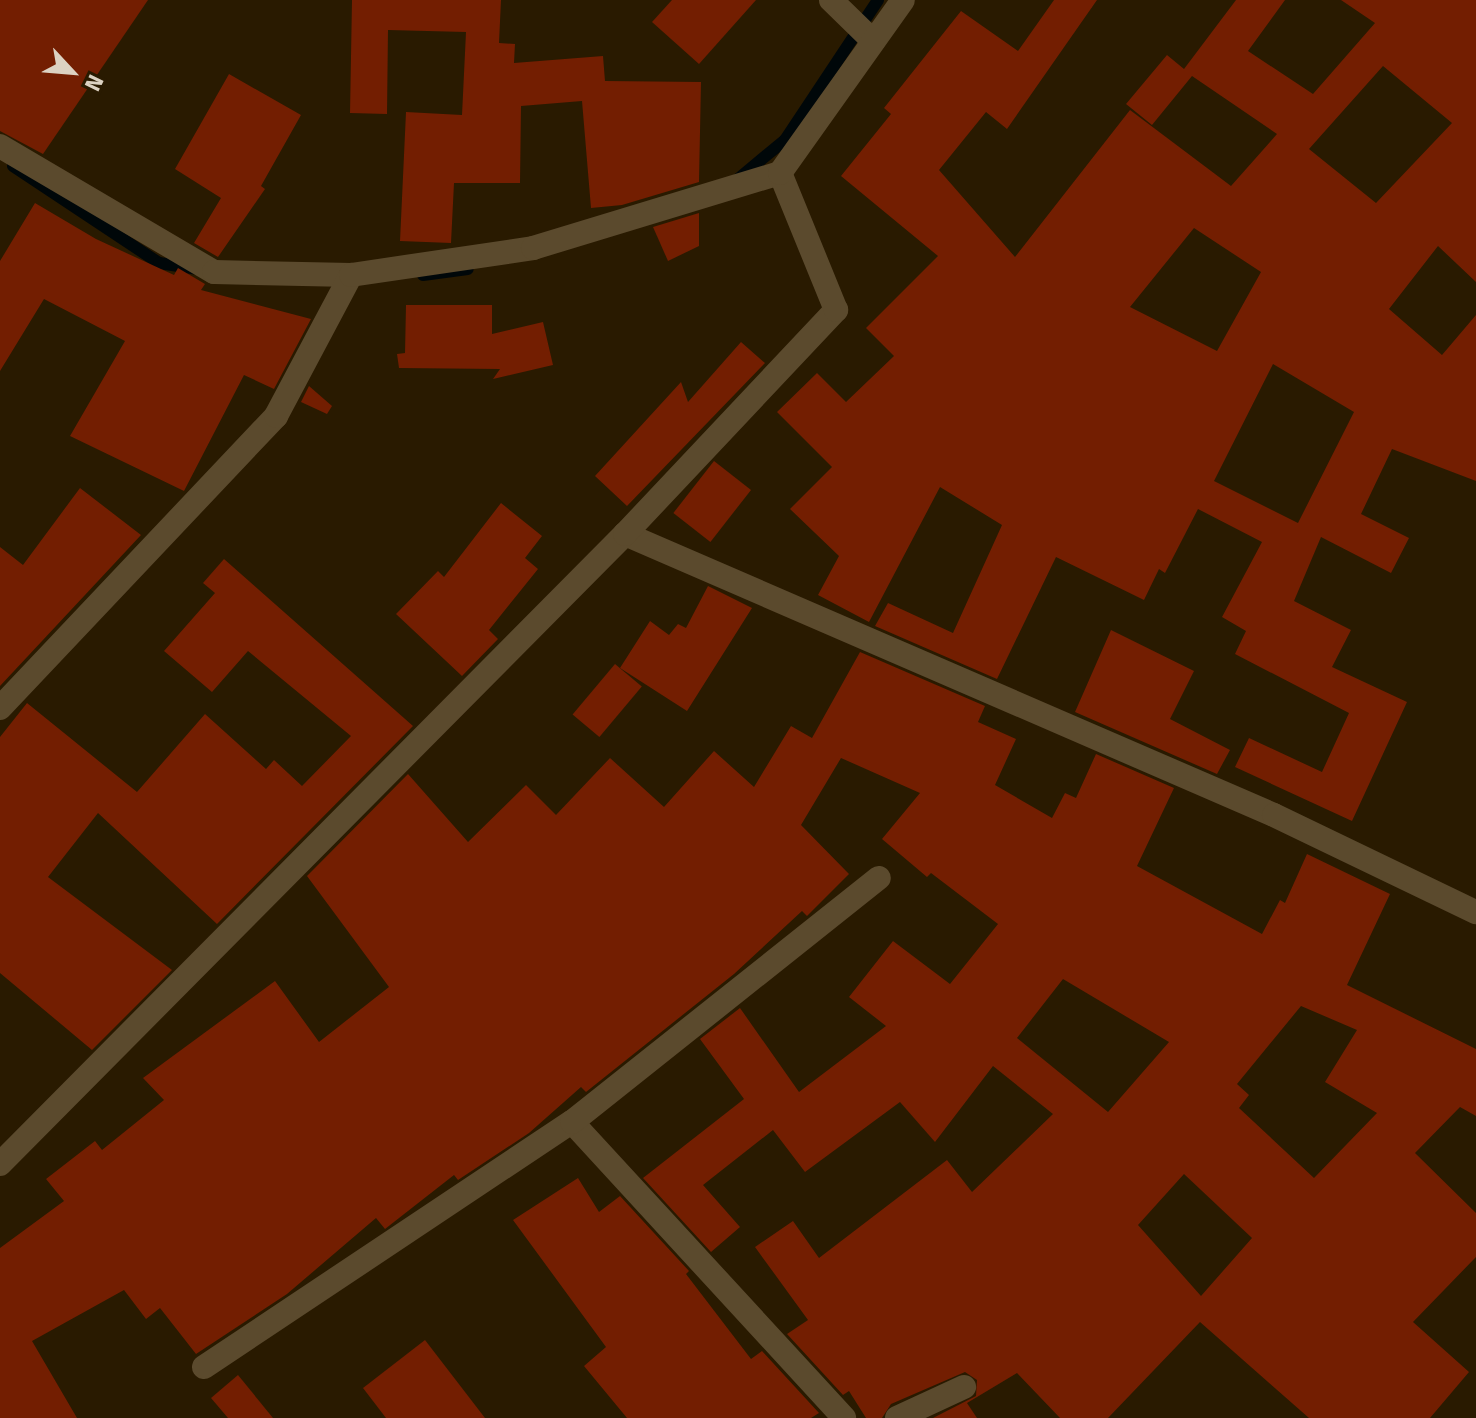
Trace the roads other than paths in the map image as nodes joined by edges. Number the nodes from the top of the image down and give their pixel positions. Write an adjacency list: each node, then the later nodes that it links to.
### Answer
1 (831, 0): 3 (street)
2 (903, 0): 3 (street)
3 (873, 41): 5 (street)
4 (0, 146): 6 (street)
5 (780, 173): 6 (street); 7 (street)
6 (351, 275): 8 (street)
7 (625, 534): 10 (street); 12 (street)
8 (0, 708)
9 (879, 878): 11 (street)
10 (1476, 912)
11 (572, 1122): 13 (street); 15 (street)
12 (0, 1164)
13 (204, 1367)
14 (964, 1387): 16 (street)
15 (844, 1418)
16 (897, 1418)

